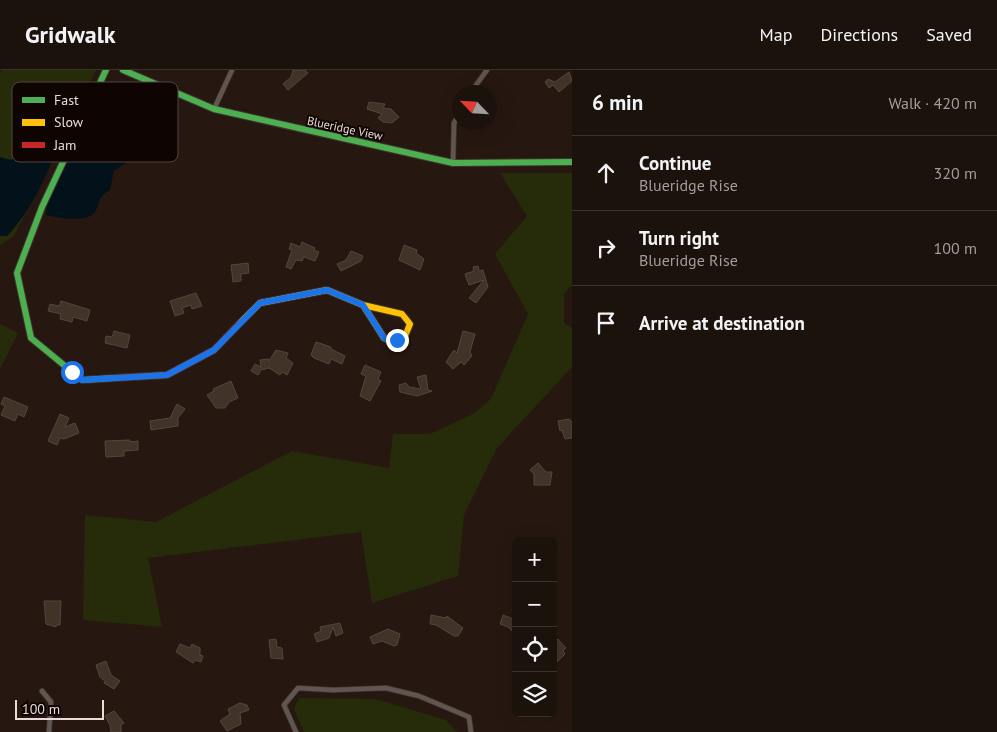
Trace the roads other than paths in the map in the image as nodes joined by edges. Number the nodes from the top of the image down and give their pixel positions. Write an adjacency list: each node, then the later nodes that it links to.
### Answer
1 (106, 70): 5 (street)
2 (123, 70): 6 (street, Blueridge View)
3 (232, 70): 9 (street)
4 (488, 70): 7 (street)
5 (100, 82)
6 (151, 82)
7 (476, 85)
8 (178, 94): 9 (street, Blueridge View)
9 (214, 109): 13 (street, Blueridge View)
10 (454, 130): 13 (street)
11 (63, 162): 14 (street)
12 (572, 162): 13 (street, Blueridge View)
13 (454, 163)
14 (363, 305): 14 (street)
15 (42, 691): 16 (street)
16 (49, 732)
17 (296, 732): 18 (street)
18 (471, 732)

